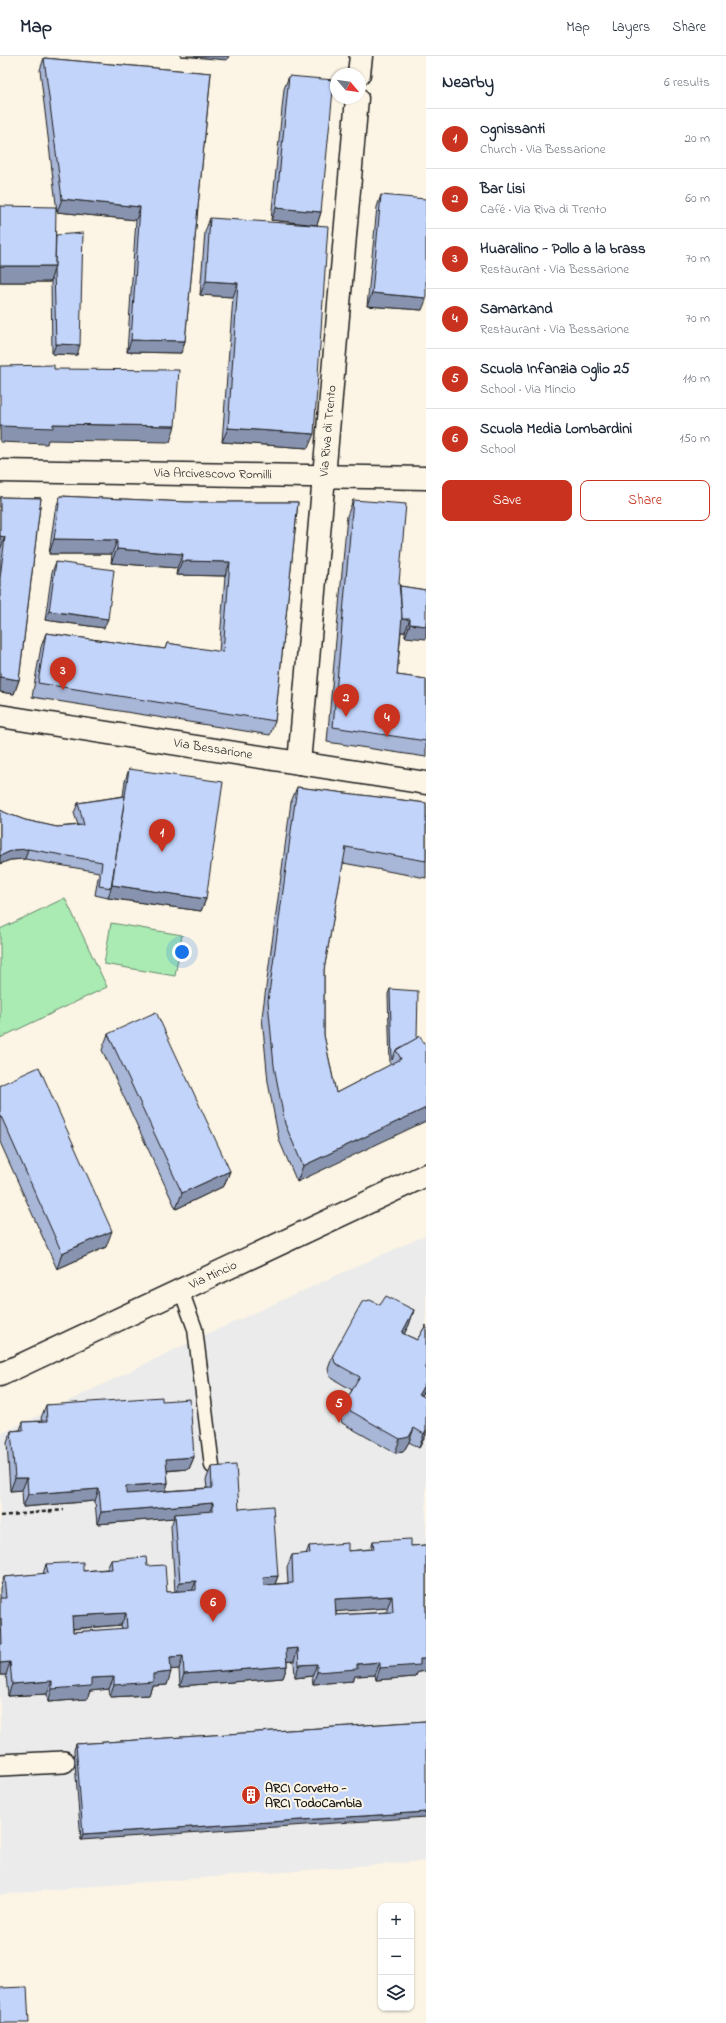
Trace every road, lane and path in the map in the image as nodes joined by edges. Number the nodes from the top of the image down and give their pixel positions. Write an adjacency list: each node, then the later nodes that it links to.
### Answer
1 (361, 56): 2 (street)
2 (360, 68)
3 (356, 104): 5 (street, Via Riva di Trento)
4 (0, 470): 5 (street, Via Arcivescovo Romilli)
5 (324, 476): 6 (street, Via Arcivescovo Romilli); 8 (street, Via Riva di Trento)
6 (426, 478)
7 (0, 716): 8 (street, Via Bessarione)
8 (299, 763): 9 (street, Via Bessarione)
9 (426, 783)
10 (426, 1175): 11 (street, Via Mincio)
11 (181, 1290): 12 (street, Via Mincio); 13 (lane)
12 (0, 1375)
13 (212, 1466)
14 (64, 1510): 15 (path)
15 (0, 1516)
16 (64, 1762): 17 (street)
17 (0, 1765)

